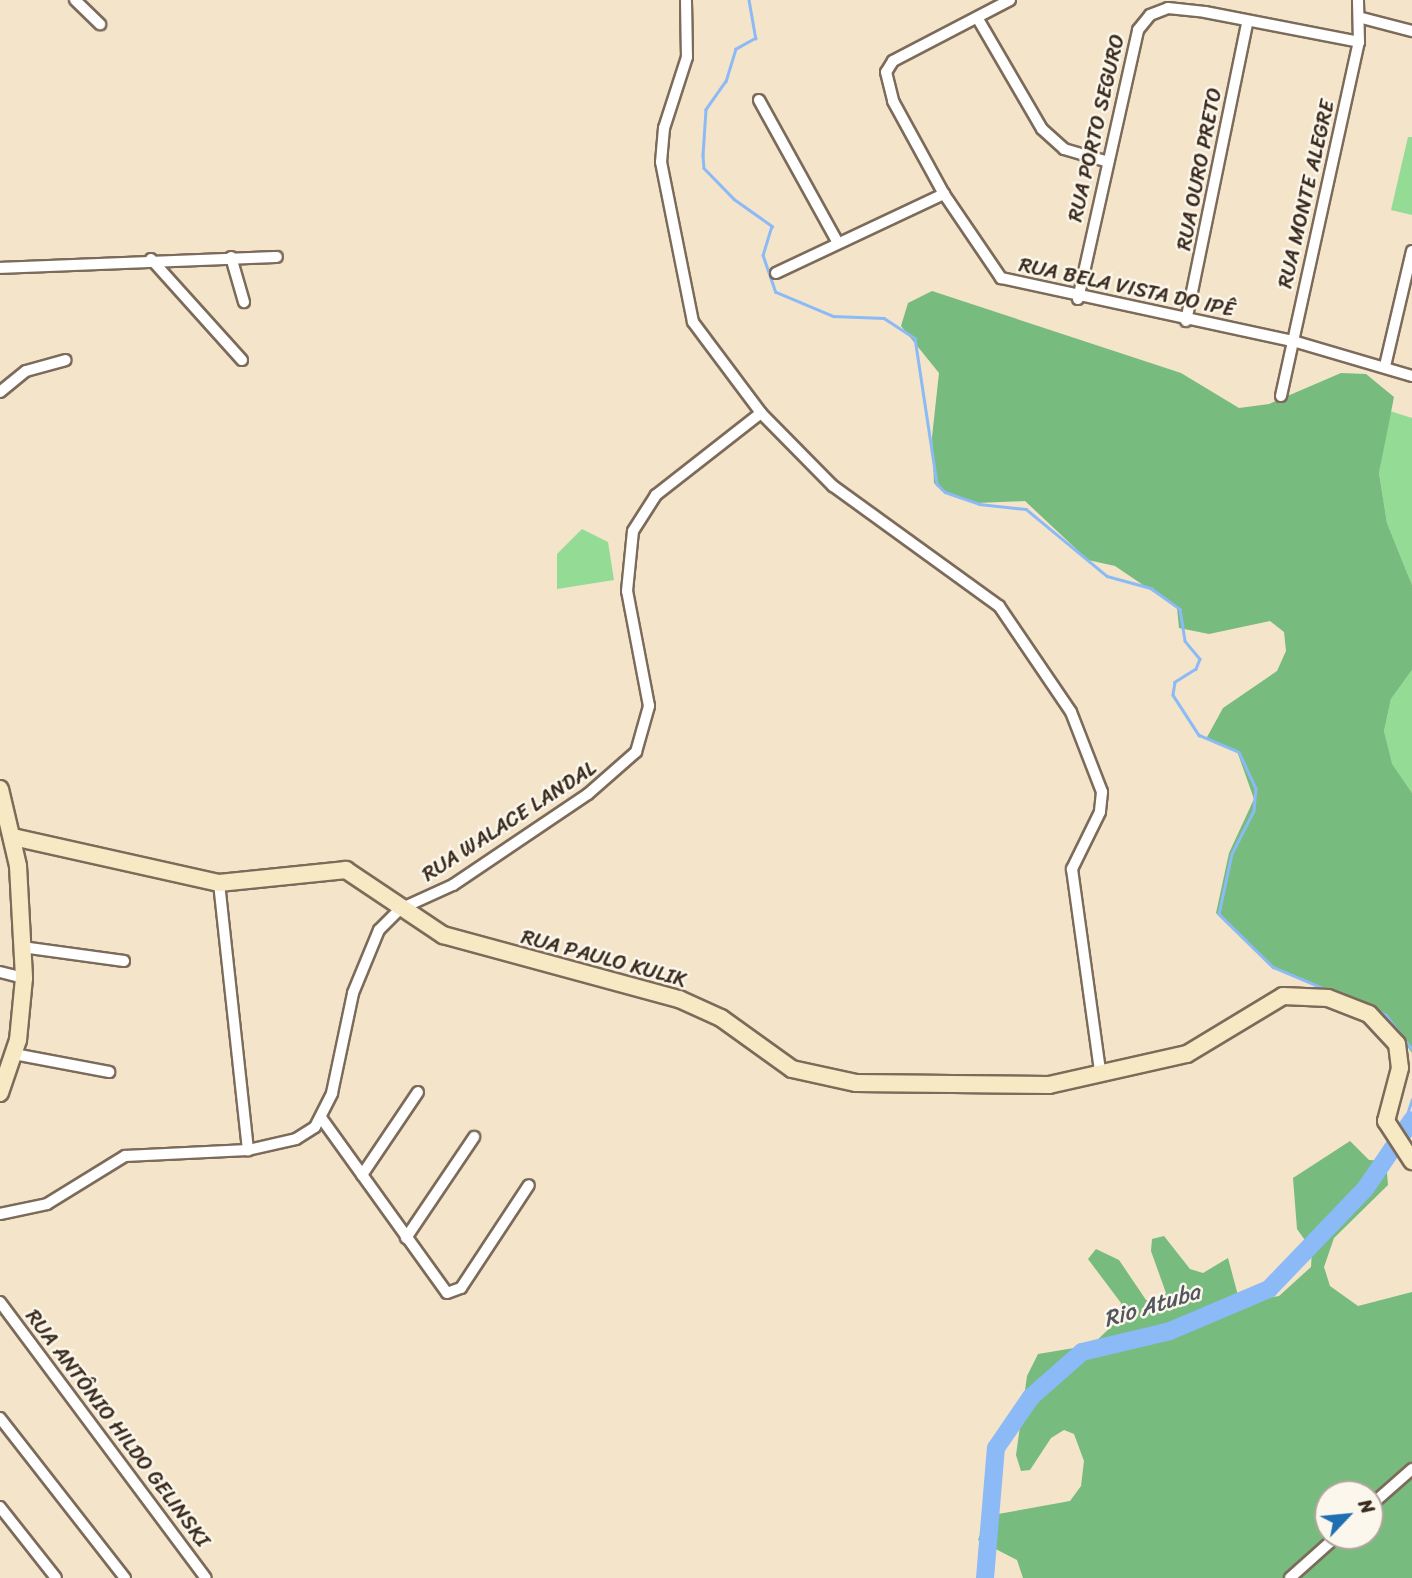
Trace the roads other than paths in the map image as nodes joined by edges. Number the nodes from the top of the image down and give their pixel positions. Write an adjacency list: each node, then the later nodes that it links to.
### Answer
1 (75, 0): 7 (street)
2 (1010, 0): 6 (street, RUA BELA VISTA DO IPÊ)
3 (1358, 0): 5 (street, RUA MONTE ALEGRE)
4 (686, 1): 33 (street)
5 (1362, 18): 9 (street); 10 (street, RUA MONTE ALEGRE)
6 (978, 19): 12 (street); 13 (street, RUA BELA VISTA DO IPÊ)
7 (100, 24)
8 (1247, 24): 10 (street, RUA PORTO SEGURO); 12 (street, RUA PORTO SEGURO); 25 (street, RUA OURO PRETO)
9 (1412, 31)
10 (1359, 42): 26 (street, RUA MONTE ALEGRE)
11 (759, 100): 14 (street)
12 (1105, 161): 23 (street, RUA PORTO SEGURO)
13 (944, 194): 14 (street); 23 (street, RUA BELA VISTA DO IPÊ)
14 (838, 243): 21 (street)
15 (1412, 251): 29 (street)
16 (231, 257): 17 (street); 18 (street); 24 (street)
17 (277, 257)
18 (177, 258): 19 (street); 22 (street)
19 (151, 259): 20 (street); 22 (street)
20 (0, 268)
21 (776, 273)
22 (169, 279): 28 (street)
23 (1078, 299): 25 (street, RUA BELA VISTA DO IPÊ)
24 (244, 302)
25 (1186, 321): 26 (street, RUA BELA VISTA DO IPÊ)
26 (1293, 341): 29 (street, RUA BELA VISTA DO IPÊ); 32 (street, RUA MONTE ALEGRE)
27 (66, 360): 31 (street)
28 (242, 360)
29 (1385, 366): 30 (street, RUA BELA VISTA DO IPÊ)
30 (1412, 376)
31 (0, 392)
32 (1281, 396)
33 (761, 414): 37 (street, RUA WALACE LANDAL); 44 (street)
34 (0, 789): 35 (street)
35 (7, 835): 36 (street, RUA PAULO KULIK); 38 (street)
36 (219, 883): 37 (street, RUA PAULO KULIK); 49 (street)
37 (400, 909): 44 (street, RUA PAULO KULIK); 47 (street, RUA WALACE LANDAL)
38 (22, 947): 39 (street); 41 (street)
39 (124, 961)
40 (0, 972): 41 (street)
41 (23, 978): 42 (street)
42 (14, 1054): 43 (street); 46 (street)
43 (109, 1072)
44 (1100, 1072): 50 (street, RUA PAULO KULIK)
45 (418, 1092): 51 (street)
46 (0, 1093)
47 (322, 1119): 49 (street); 51 (street)
48 (474, 1137): 54 (street)
49 (248, 1150): 53 (street)
50 (1412, 1161)
51 (362, 1175): 54 (street)
52 (529, 1185): 54 (street)
53 (0, 1214)
54 (407, 1238)
55 (0, 1302): 63 (street, RUA ANTÔNIO HILDO GELINSKI)
56 (0, 1418): 62 (street)
57 (1412, 1469): 58 (street)
58 (1384, 1494)
59 (0, 1507): 61 (street)
60 (1321, 1550): 64 (street)
61 (56, 1578)
62 (125, 1578)
63 (206, 1578)
64 (1290, 1578)

